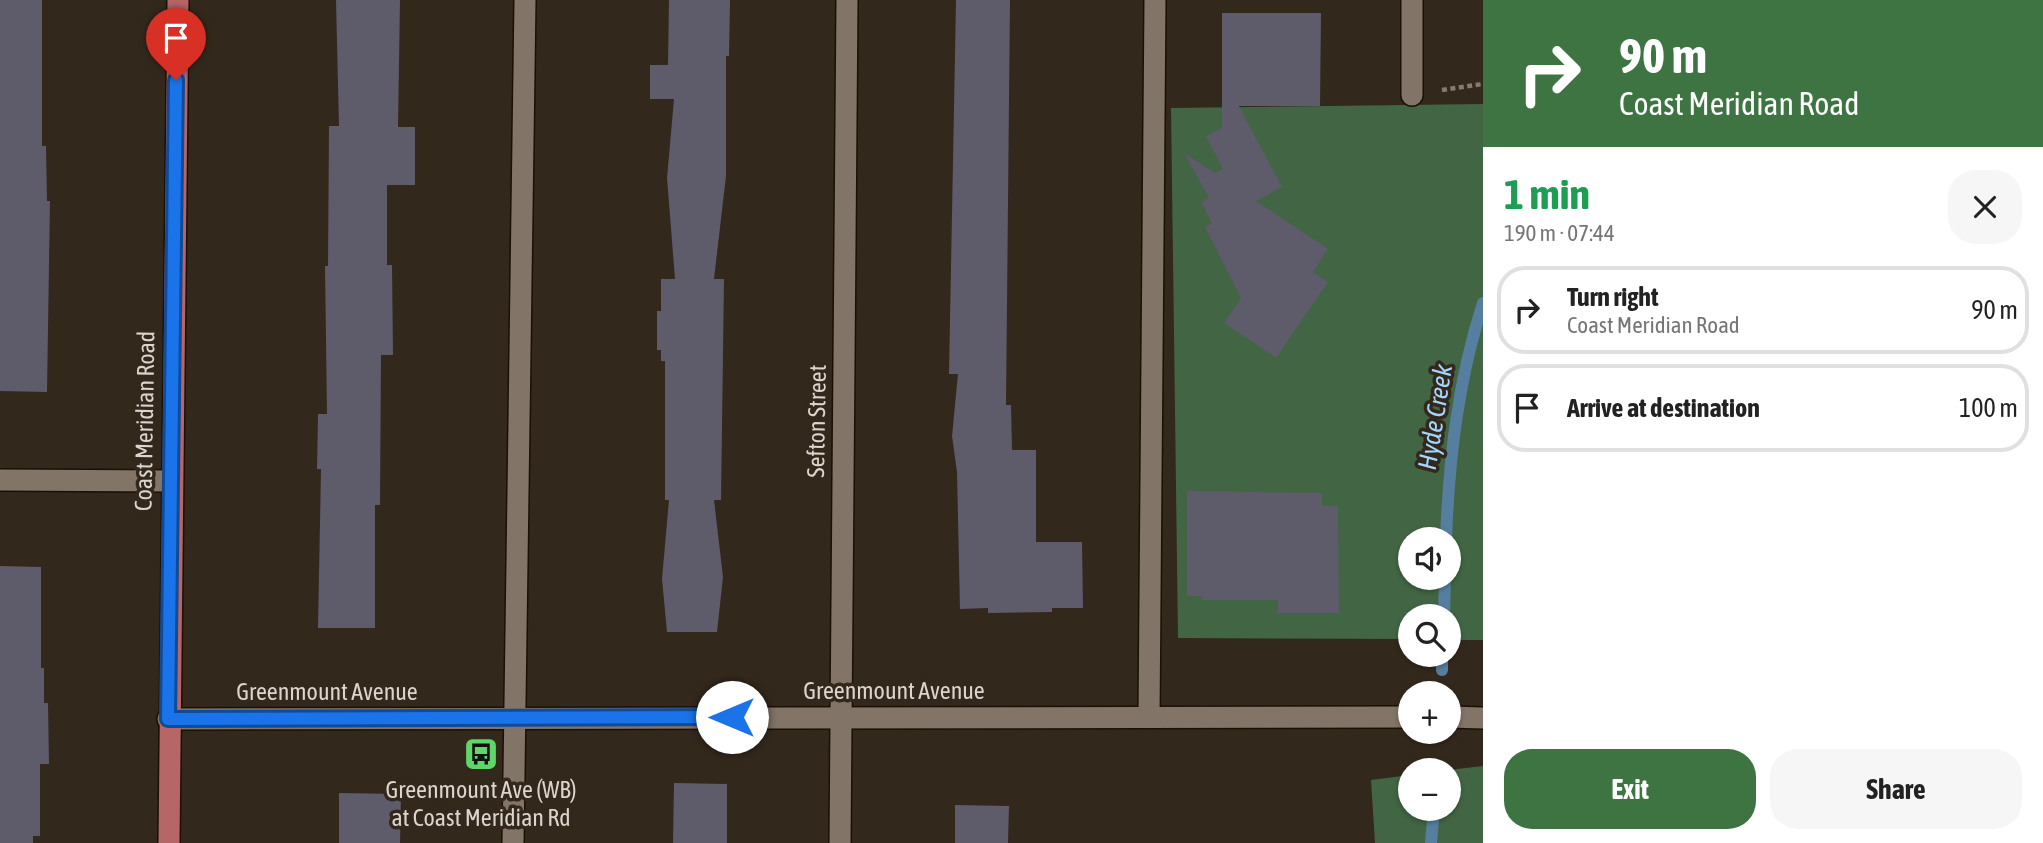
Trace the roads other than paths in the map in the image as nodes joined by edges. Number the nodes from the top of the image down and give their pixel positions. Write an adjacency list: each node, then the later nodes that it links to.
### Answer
1 (178, 0): 8 (main road, Coast Meridian Road)
2 (525, 0): 11 (street)
3 (847, 0): 9 (street, Sefton Street)
4 (1155, 0): 10 (street)
5 (1412, 0): 6 (street)
6 (1412, 95)
7 (0, 480): 8 (street)
8 (171, 481): 15 (main road, Coast Meridian Road)
9 (840, 717): 10 (street, Greenmount Avenue); 11 (street, Greenmount Avenue); 18 (street, Sefton Street)
10 (1149, 717): 12 (street, Greenmount Avenue)
11 (516, 718): 15 (street, Greenmount Avenue); 17 (street)
12 (1398, 718)
13 (1461, 718): 14 (street)
14 (1483, 718)
15 (168, 719): 16 (main road, Coast Meridian Road)
16 (169, 843)
17 (513, 843)
18 (840, 843)

